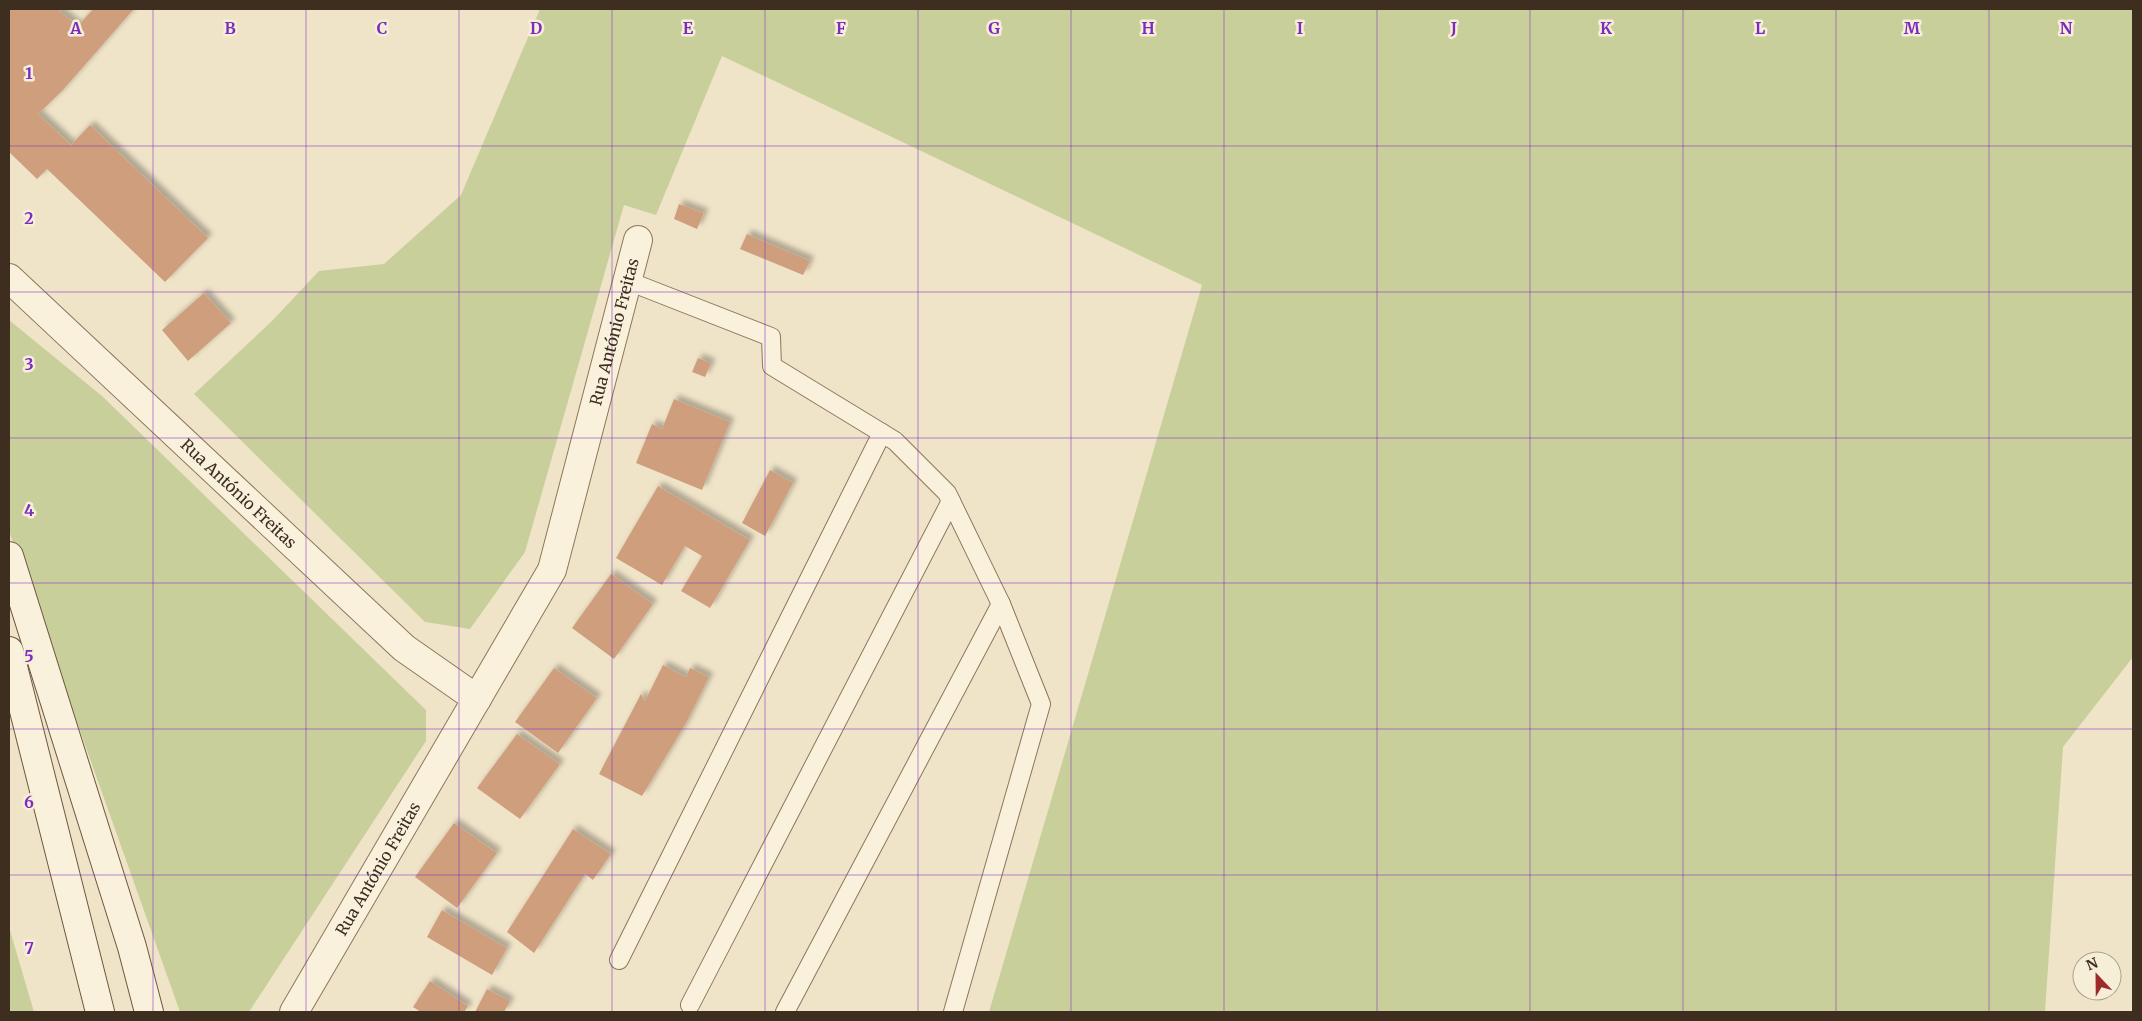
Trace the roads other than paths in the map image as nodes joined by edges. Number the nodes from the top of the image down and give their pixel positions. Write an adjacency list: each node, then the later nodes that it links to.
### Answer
1 (638, 240): 3 (street, Rua António Freitas)
2 (9, 278): 9 (street, Rua António Freitas)
3 (628, 281): 4 (lane); 9 (street, Rua António Freitas)
4 (882, 433): 5 (lane); 10 (lane)
5 (951, 501): 7 (lane); 11 (lane)
6 (9, 556): 13 (street)
7 (1001, 604): 15 (lane); 16 (lane)
8 (9, 651): 12 (street)
9 (477, 699): 14 (street, Rua António Freitas)
10 (619, 960)
11 (690, 1005)
12 (100, 1012)
13 (149, 1012)
14 (294, 1012)
15 (786, 1012)
16 (953, 1012)

